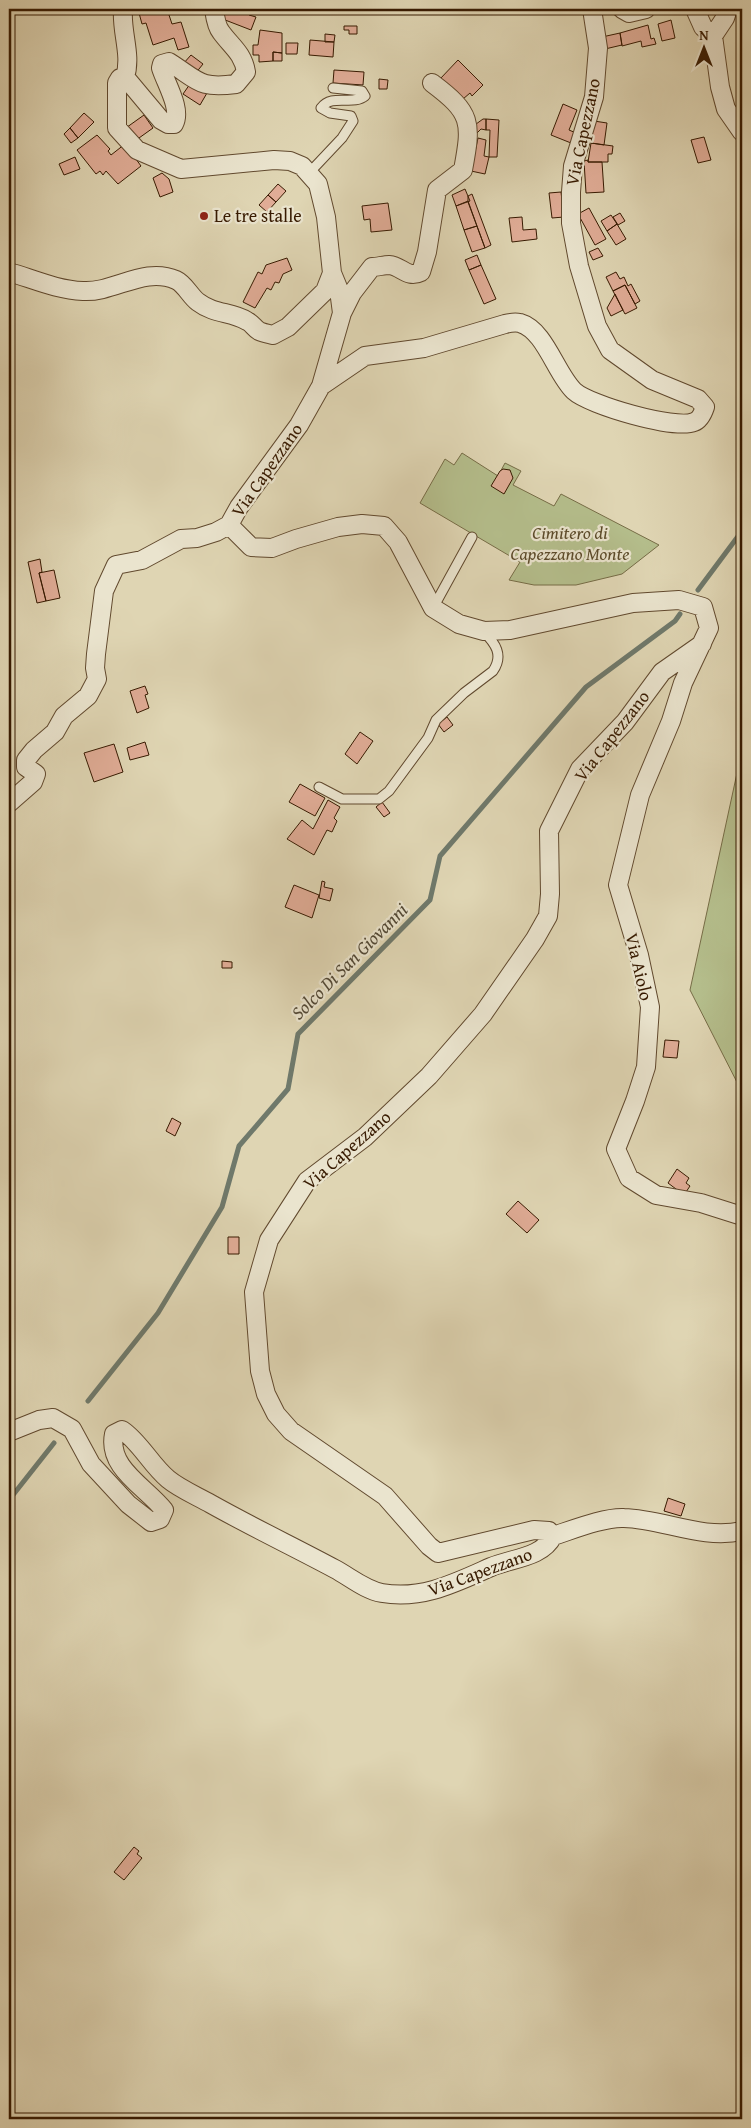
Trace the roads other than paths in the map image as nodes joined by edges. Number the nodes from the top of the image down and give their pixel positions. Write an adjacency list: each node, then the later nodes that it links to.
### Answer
1 (123, 9): 9 (street)
2 (214, 9): 9 (street)
3 (592, 9): 17 (street, Via Capezzano)
4 (622, 9): 5 (street)
5 (646, 9)
6 (695, 9): 8 (street)
7 (728, 9): 8 (street)
8 (713, 36): 12 (street)
9 (126, 78): 13 (street)
10 (432, 83): 16 (street, Via Capezzano)
11 (333, 88): 13 (lane)
12 (742, 132)
13 (309, 173): 15 (street)
14 (9, 272): 15 (street)
15 (332, 273): 16 (street)
16 (342, 313): 17 (street, Via Capezzano)
17 (321, 386): 18 (street, Via Capezzano)
18 (229, 525): 20 (street, Via Capezzano); 24 (street)
19 (472, 537): 20 (lane)
20 (433, 608): 21 (street)
21 (484, 631): 22 (street); 23 (lane)
22 (702, 644): 25 (street, Via Aiolo); 28 (street, Via Capezzano)
23 (319, 787)
24 (9, 804)
25 (742, 1216)
26 (9, 1432): 28 (street, Via Capezzano)
27 (742, 1531): 28 (street)
28 (553, 1536)

